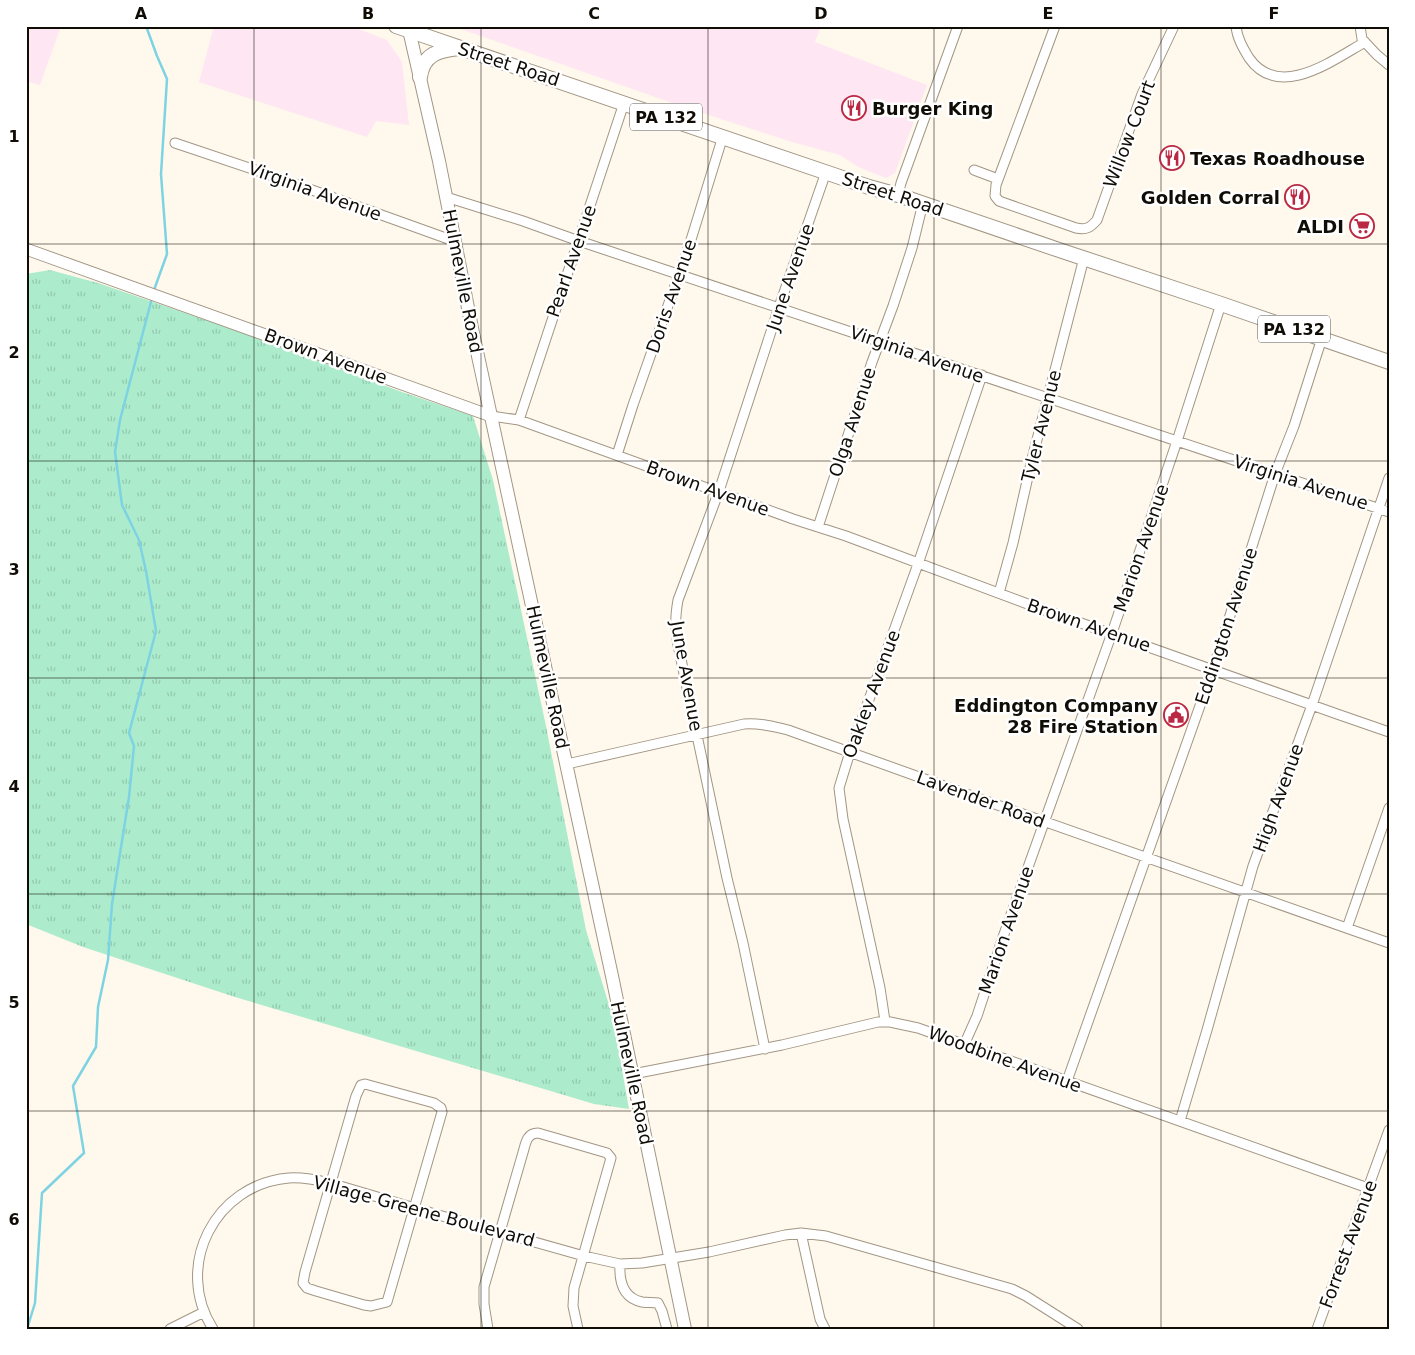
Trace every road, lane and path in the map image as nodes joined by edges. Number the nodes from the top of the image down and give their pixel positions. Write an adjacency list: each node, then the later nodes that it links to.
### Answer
1 (958, 26): 17 (street)
2 (1055, 26): 16 (street)
3 (1236, 26): 7 (street)
4 (1360, 26): 7 (street)
5 (1170, 27): 16 (street, Willow Court)
6 (404, 28): 8 (main road, Street Road / PA 132); 10 (main road, Hulmeville Road)
7 (1365, 42): 9 (street)
8 (460, 48): 10 (main road); 11 (main road, Street Road / PA 132)
9 (1389, 66)
10 (420, 77): 18 (main road, Hulmeville Road)
11 (624, 103): 12 (main road, Street Road / PA 132); 21 (street, Pearl Avenue)
12 (723, 136): 15 (main road, Street Road / PA 132); 24 (street, Doris Avenue)
13 (176, 143): 20 (street, Virginia Avenue)
14 (974, 170): 16 (street)
15 (826, 172): 17 (main road, Street Road / PA 132); 26 (street, June Avenue)
16 (998, 179)
17 (898, 195): 19 (main road, Street Road / PA 132)
18 (446, 196): 20 (main road, Hulmeville Road); 21 (street, Virginia Avenue)
19 (923, 203): 23 (main road, Street Road / PA 132); 28 (street, Olga Avenue)
20 (454, 241): 32 (main road, Hulmeville Road)
21 (579, 241): 24 (street, Virginia Avenue); 33 (street, Pearl Avenue)
22 (26, 249): 32 (street, Brown Avenue)
23 (1084, 258): 25 (main road, Street Road / PA 132); 31 (street, Tyler Avenue)
24 (680, 274): 26 (street, Virginia Avenue); 35 (street, Doris Avenue)
25 (1221, 304): 27 (main road, Street Road / PA 132); 34 (street, Marion Avenue)
26 (779, 307): 28 (street, Virginia Avenue); 38 (street, June Avenue)
27 (1322, 338): 29 (main road, Street Road / PA 132); 36 (street, Eddington Avenue)
28 (880, 341): 30 (street, Virginia Avenue); 41 (street, Olga Avenue)
29 (1389, 362)
30 (982, 375): 31 (street, Virginia Avenue); 42 (street, Oakley Avenue)
31 (1048, 398): 34 (street, Virginia Avenue); 43 (street, Tyler Avenue)
32 (491, 416): 33 (street, Brown Avenue); 50 (main road, Hulmeville Road)
33 (519, 420): 35 (street, Brown Avenue)
34 (1177, 441): 36 (street, Virginia Avenue); 44 (street, Marion Avenue)
35 (617, 455): 38 (street, Brown Avenue)
36 (1275, 474): 39 (street, Virginia Avenue); 45 (street, Eddington Avenue)
37 (1389, 478): 39 (street, High Avenue)
38 (719, 492): 41 (street, Brown Avenue); 48 (street, June Avenue)
39 (1379, 508): 40 (street, Virginia Avenue); 46 (street, High Avenue)
40 (1389, 512)
41 (818, 527): 42 (street, Brown Avenue)
42 (918, 564): 43 (street, Brown Avenue); 49 (street, Oakley Avenue)
43 (999, 593): 44 (street, Brown Avenue)
44 (1112, 633): 45 (street, Brown Avenue); 52 (street, Marion Avenue)
45 (1213, 669): 46 (street, Brown Avenue); 53 (street, Eddington Avenue)
46 (1312, 705): 47 (street, Brown Avenue); 54 (street, High Avenue)
47 (1389, 732)
48 (697, 734): 49 (street, Lavender Road); 50 (street, Lavender Road); 59 (street, June Avenue)
49 (850, 752): 52 (street, Lavender Road); 57 (street, Oakley Avenue)
50 (567, 764): 60 (main road, Hulmeville Road)
51 (1389, 808): 55 (street)
52 (1045, 822): 53 (street, Lavender Road); 58 (street, Marion Avenue)
53 (1146, 857): 54 (street, Lavender Road); 61 (street, Eddington Avenue)
54 (1246, 893): 55 (street, Lavender Road); 62 (street, High Avenue)
55 (1346, 928): 56 (street, Lavender Road)
56 (1389, 943)
57 (886, 1022): 58 (street, Woodbine Avenue); 59 (street, Woodbine Avenue)
58 (964, 1044): 61 (street, Woodbine Avenue)
59 (764, 1048): 60 (street, Woodbine Avenue)
60 (633, 1074): 70 (main road, Hulmeville Road)
61 (1067, 1081): 62 (street, Woodbine Avenue)
62 (1180, 1121): 65 (street, Woodbine Avenue)
63 (1389, 1130): 65 (street, Forrest Avenue)
64 (330, 1183): 66 (street, Village Greene Boulevard); 66 (street); 66 (street); 72 (street, Village Greene Boulevard)
65 (1368, 1188): 81 (street, Forrest Avenue)
66 (415, 1208): 67 (street, Village Greene Boulevard)
67 (500, 1232): 69 (street, Village Greene Boulevard); 69 (street); 75 (street)
68 (802, 1233): 70 (street, Village Greene Boulevard); 79 (street); 80 (street, Village Greene Boulevard)
69 (584, 1256): 71 (street, Village Greene Boulevard); 76 (street)
70 (670, 1259): 71 (street, Village Greene Boulevard); 78 (main road, Hulmeville Road)
71 (620, 1264): 77 (street)
72 (204, 1312): 73 (street); 74 (street, Village Greene Boulevard)
73 (170, 1329)
74 (213, 1329)
75 (488, 1329)
76 (578, 1329)
77 (666, 1329)
78 (685, 1329)
79 (825, 1329)
80 (1078, 1329)
81 (1317, 1329)

